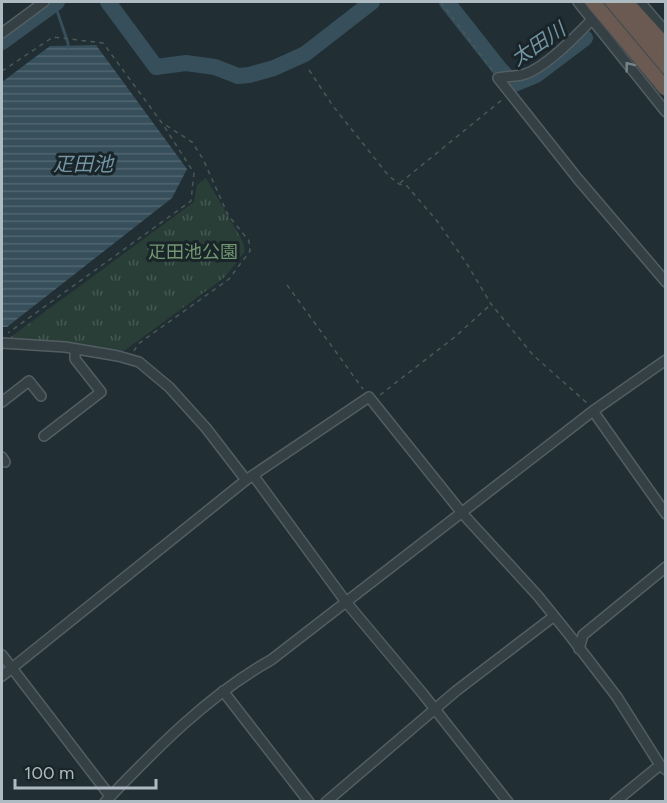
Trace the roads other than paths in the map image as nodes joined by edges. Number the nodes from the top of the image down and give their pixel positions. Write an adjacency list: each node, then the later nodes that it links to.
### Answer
1 (44, 2): 9 (street)
2 (578, 2): 7 (street)
3 (593, 2): 12 (highway, bridge)
4 (611, 2): 7 (street); 11 (highway)
5 (626, 2): 10 (highway)
6 (640, 2): 8 (street)
7 (593, 19): 13 (street, one-way to 7); 14 (street)
8 (666, 32)
9 (2, 33)
10 (666, 46)
11 (666, 67)
12 (666, 89)
13 (666, 112)
14 (666, 282)
15 (4, 339): 16 (street)
16 (75, 349): 21 (street); 22 (street)
17 (666, 360): 20 (street)
18 (41, 396): 19 (street)
19 (2, 402)
20 (593, 411): 23 (street); 24 (street)
21 (44, 436)
22 (249, 478): 23 (street); 26 (street); 30 (street)
23 (462, 513): 26 (street); 27 (street)
24 (666, 514)
25 (666, 567): 28 (street)
26 (346, 602): 32 (street); 33 (street)
27 (553, 617): 28 (street); 33 (street)
28 (579, 649): 34 (street)
29 (2, 655): 30 (street)
30 (11, 667): 31 (street); 35 (street)
31 (2, 675)
32 (223, 692): 35 (street); 36 (street)
33 (434, 710): 37 (street); 38 (street)
34 (663, 768): 39 (street)
35 (107, 799)
36 (309, 801)
37 (326, 801)
38 (508, 801)
39 (615, 801)

